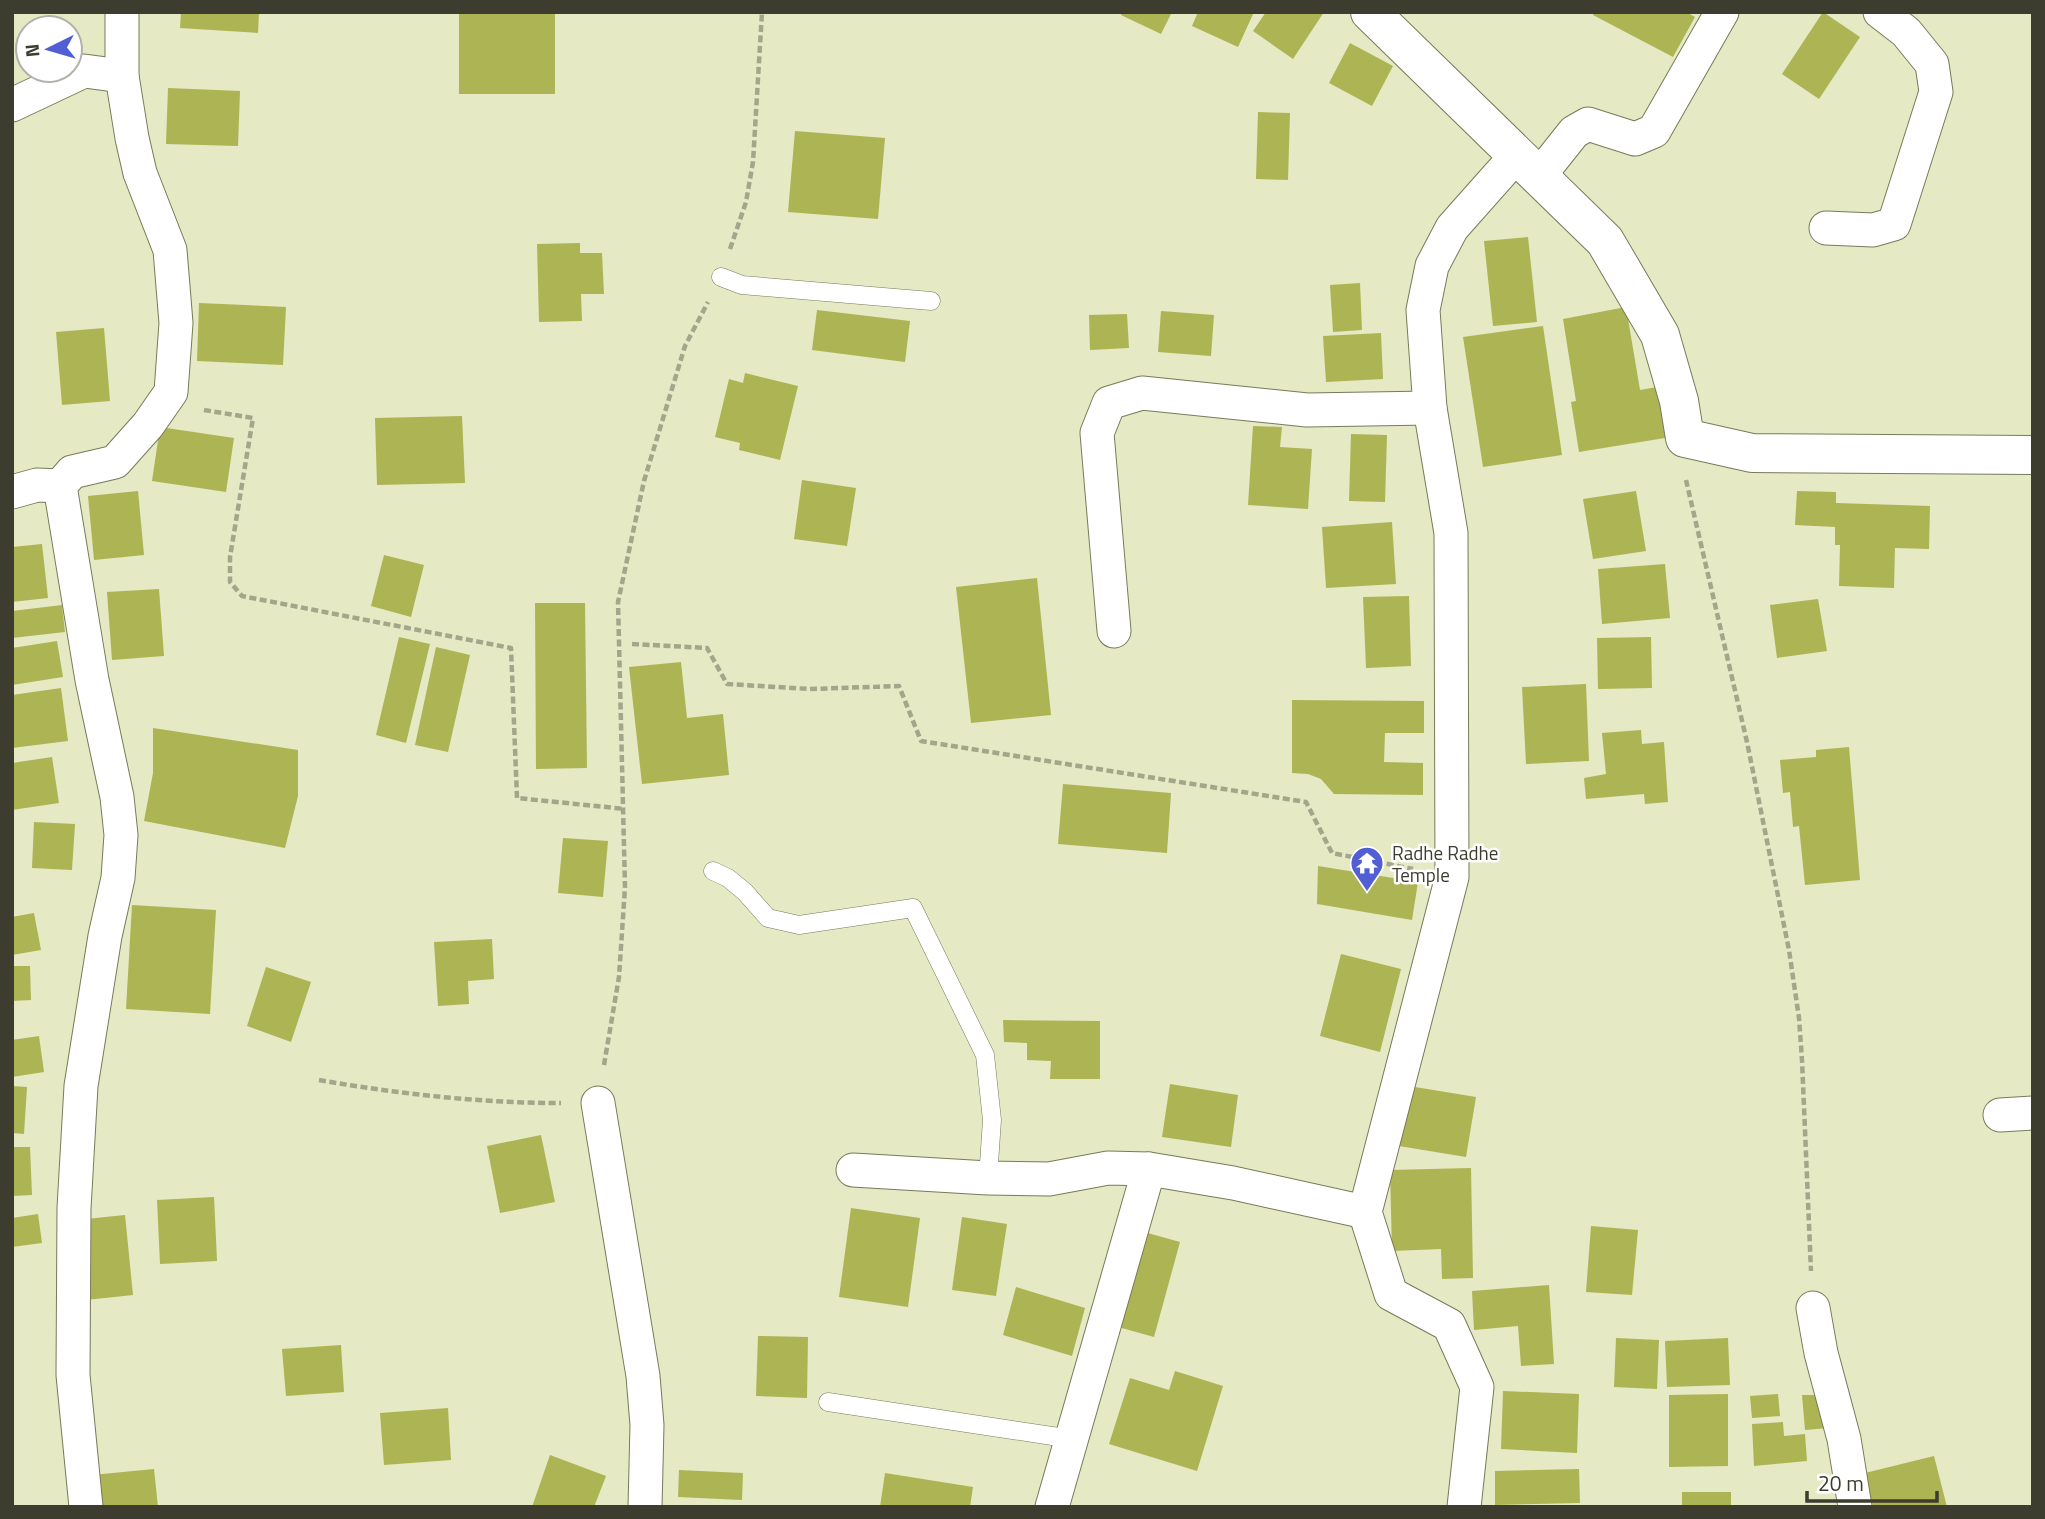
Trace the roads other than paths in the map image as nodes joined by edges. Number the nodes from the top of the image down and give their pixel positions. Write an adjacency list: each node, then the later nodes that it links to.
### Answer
1 (122, 12): 5 (street)
2 (1370, 12): 7 (street)
3 (1722, 12): 7 (street)
4 (1880, 12): 8 (street)
5 (122, 76): 6 (street); 13 (street)
6 (12, 105)
7 (1527, 166): 11 (street); 12 (street)
8 (1826, 228)
9 (721, 277): 10 (lane)
10 (931, 302)
11 (1430, 408): 15 (street); 23 (street)
12 (2033, 455)
13 (60, 485): 14 (street); 27 (street)
14 (12, 492)
15 (1114, 631)
16 (713, 871): 22 (lane)
17 (598, 1103): 28 (street)
18 (2033, 1113): 19 (street)
19 (2000, 1115)
20 (1149, 1169): 22 (street); 23 (street); 26 (street)
21 (853, 1170): 22 (street)
22 (988, 1178)
23 (1365, 1212): 30 (street)
24 (1813, 1308): 31 (street)
25 (828, 1402): 26 (lane)
26 (1072, 1439): 29 (street)
27 (86, 1507)
28 (645, 1507)
29 (1052, 1507)
30 (1464, 1507)
31 (1855, 1507)

